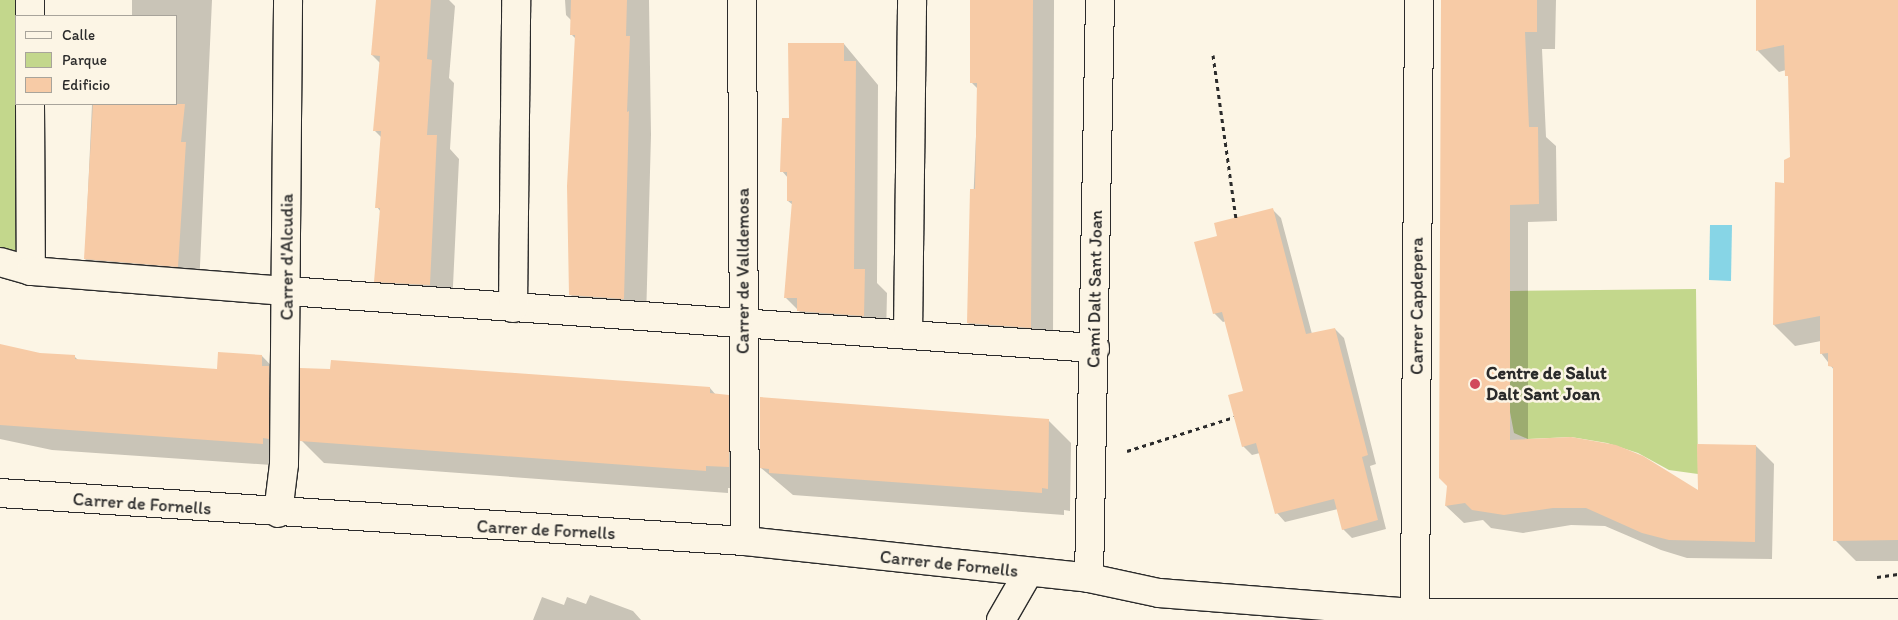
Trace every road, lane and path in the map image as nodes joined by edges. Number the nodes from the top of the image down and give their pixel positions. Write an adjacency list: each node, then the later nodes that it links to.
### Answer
1 (30, 0): 8 (street)
2 (288, 0): 14 (street, Carrer d'Alcudia)
3 (516, 0): 15 (street)
4 (742, 0): 16 (street, Carrer de Valldemosa)
5 (912, 0): 17 (street)
6 (1100, 0): 18 (street, Camí Dalt Sant Joan)
7 (1419, 0): 26 (street, Carrer Capdepera)
8 (30, 15)
9 (1213, 55): 11 (path)
10 (30, 105): 13 (street)
11 (1236, 218)
12 (0, 262): 13 (street)
13 (30, 271): 14 (street)
14 (287, 291): 15 (street); 22 (street, Carrer d'Alcudia)
15 (513, 308): 16 (street)
16 (743, 324): 17 (street); 23 (street, Carrer de Valldemosa)
17 (908, 335): 18 (street)
18 (1095, 348): 25 (street, Camí Dalt Sant Joan)
19 (1234, 418): 20 (path)
20 (1124, 452)
21 (0, 494): 22 (street, Carrer de Fornells)
22 (278, 513): 23 (street, Carrer de Fornells)
23 (745, 542): 24 (street, Carrer de Fornells)
24 (1028, 573): 25 (street, Carrer de Fornells); 28 (street)
25 (1089, 578): 26 (street, Carrer de Fornells)
26 (1415, 613): 27 (street, Carrer de Fornells)
27 (1898, 613)
28 (1001, 620)

